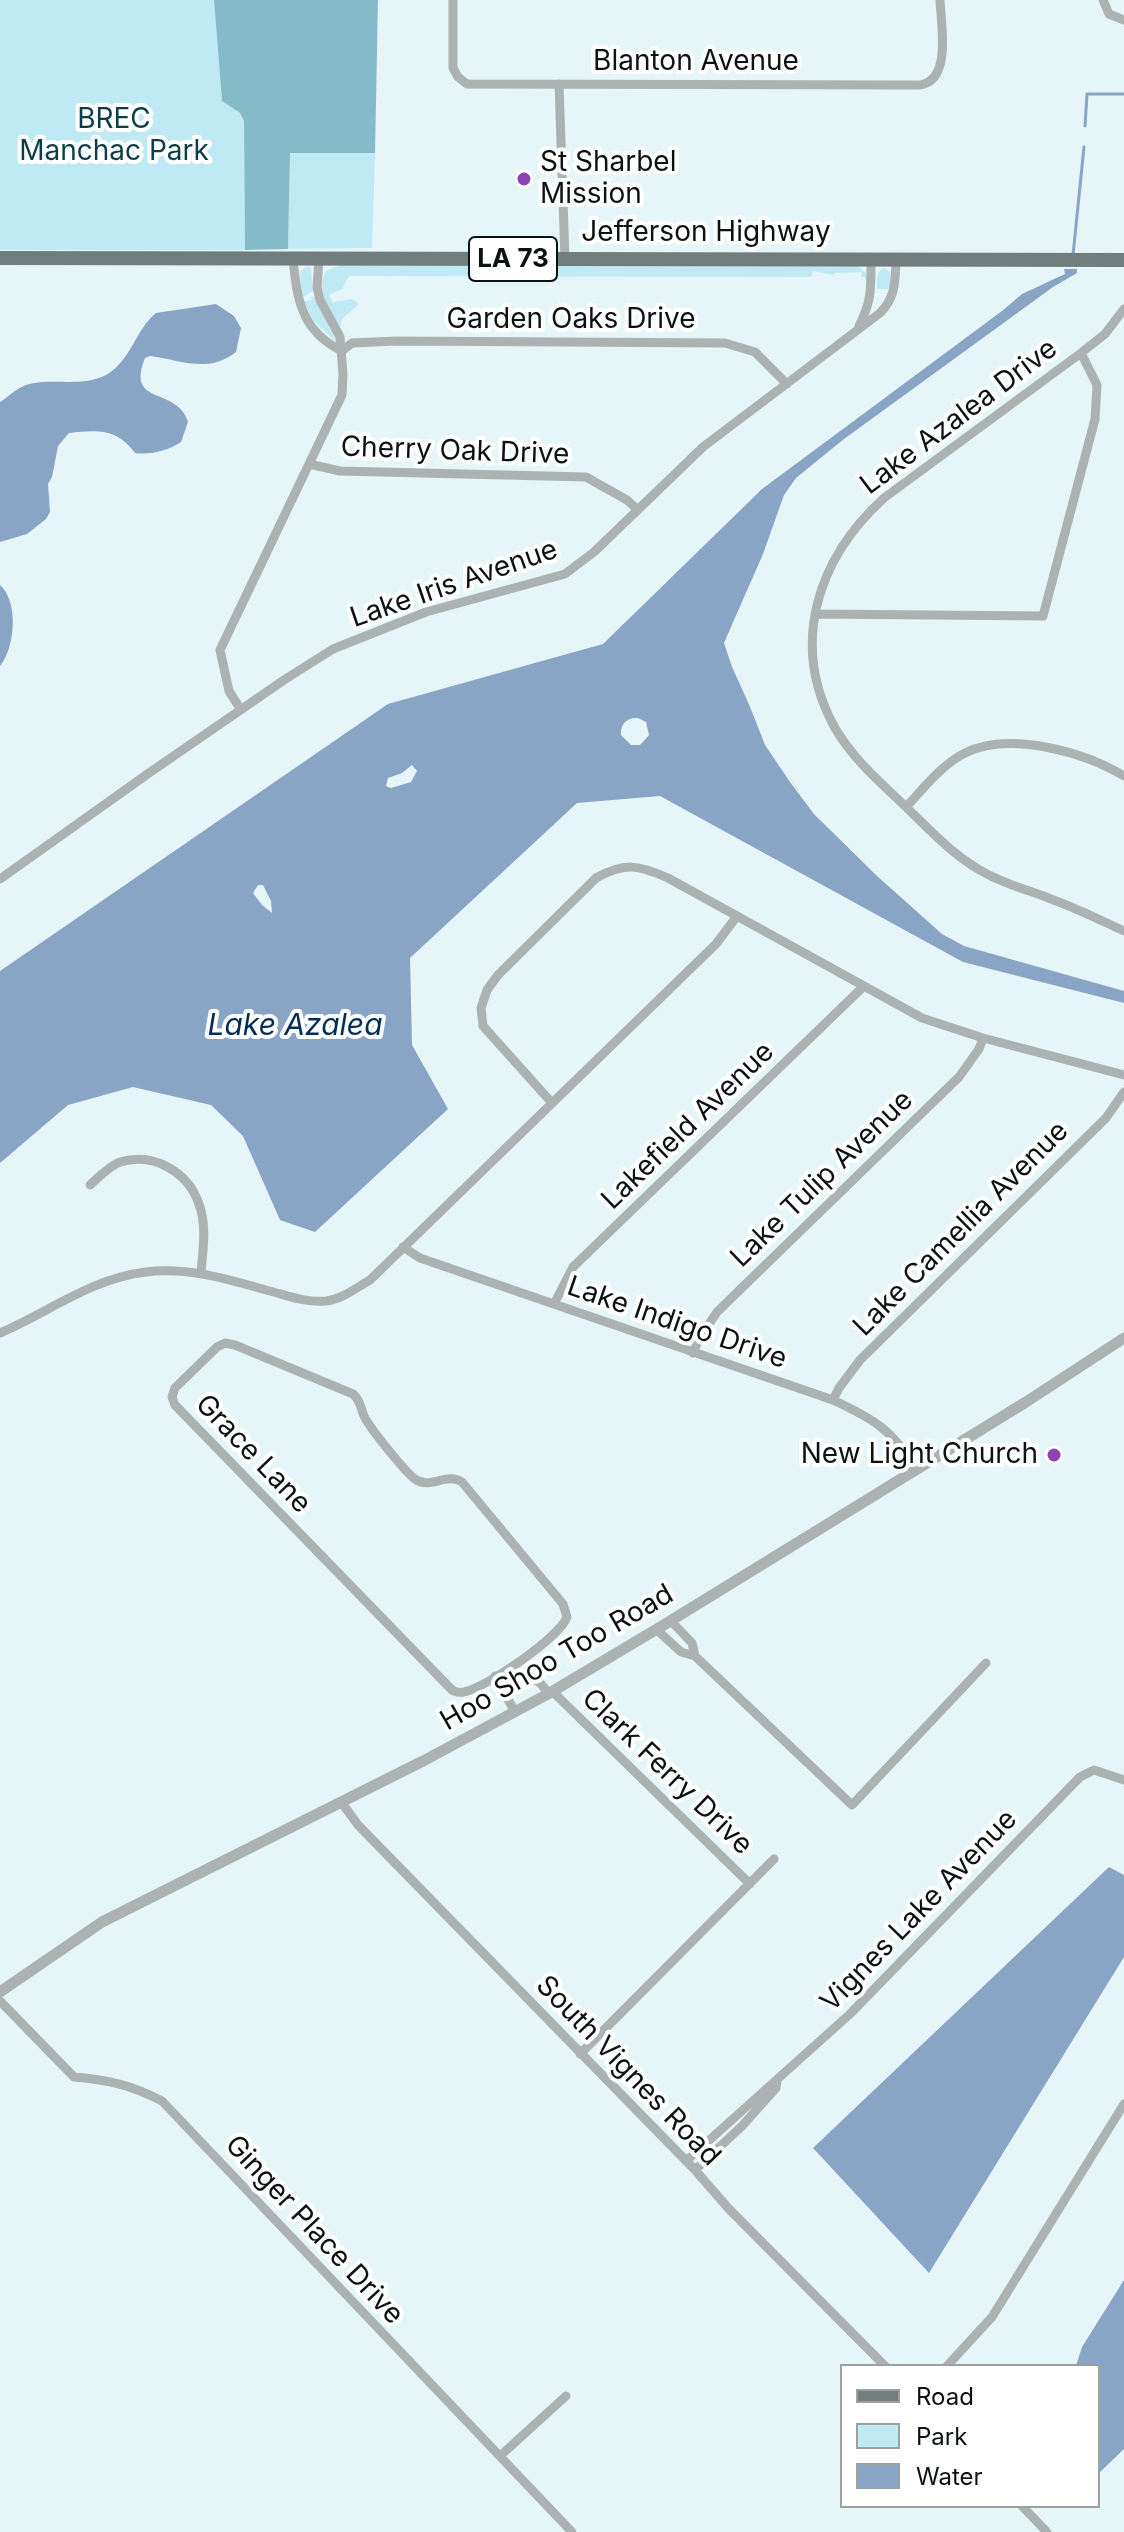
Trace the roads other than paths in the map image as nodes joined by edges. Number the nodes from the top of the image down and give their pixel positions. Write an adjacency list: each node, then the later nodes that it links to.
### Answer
1 (453, 0): 5 (street, Blanton Avenue)
2 (940, 0): 5 (street, Blanton Avenue)
3 (1103, 0): 4 (street)
4 (1124, 20)
5 (559, 84): 9 (street)
6 (0, 258): 7 (main road, Jefferson Highway / LA 73)
7 (293, 259): 8 (main road, Jefferson Highway / LA 73); 15 (street)
8 (319, 259): 9 (main road, Jefferson Highway / LA 73); 15 (street)
9 (565, 259): 10 (main road, Jefferson Highway / LA 73)
10 (871, 259): 11 (main road, Jefferson Highway / LA 73); 14 (street)
11 (896, 260): 12 (main road, Jefferson Highway / LA 73); 14 (street, Lake Iris Avenue)
12 (1124, 260)
13 (1124, 309): 16 (street, Lake Azalea Drive)
14 (859, 327): 17 (street, Lake Iris Avenue)
15 (342, 351): 17 (street, Garden Oaks Drive); 18 (street)
16 (1081, 353): 20 (street, Lake Azalea Drive); 20 (street)
17 (787, 384): 19 (street, Lake Iris Avenue)
18 (309, 464): 19 (street, Cherry Oak Drive); 21 (street)
19 (638, 510): 21 (street, Lake Iris Avenue)
20 (815, 614): 23 (street, Lake Azalea Drive)
21 (241, 710): 24 (street, Lake Iris Avenue)
22 (1124, 776): 23 (street)
23 (906, 807): 26 (street, Lake Azalea Drive)
24 (0, 879)
25 (737, 916): 27 (street); 31 (street); 31 (street)
26 (1124, 931)
27 (863, 987): 28 (street); 35 (street, Lakefield Avenue)
28 (983, 1038): 29 (street); 38 (street, Lake Tulip Avenue)
29 (1124, 1075)
30 (1124, 1092): 39 (street, Lake Camellia Avenue)
31 (552, 1103): 33 (street)
32 (90, 1185): 34 (street)
33 (403, 1247): 34 (street); 35 (street, Lake Indigo Drive)
34 (201, 1272): 36 (street)
35 (554, 1304): 38 (street, Lake Indigo Drive)
36 (0, 1333)
37 (1124, 1338): 40 (street, Hoo Shoo Too Road)
38 (693, 1353): 39 (street, Lake Indigo Drive)
39 (833, 1400): 40 (street, Lake Indigo Drive)
40 (918, 1469): 41 (street, Hoo Shoo Too Road)
41 (671, 1621): 42 (street, Hoo Shoo Too Road); 43 (street)
42 (657, 1630): 43 (street); 46 (street, Hoo Shoo Too Road)
43 (695, 1656): 44 (street)
44 (986, 1663)
45 (495, 1676): 45 (street, Grace Lane); 47 (street)
46 (550, 1692): 47 (street); 48 (street, Hoo Shoo Too Road); 52 (street, Clark Ferry Drive)
47 (504, 1693): 48 (street)
48 (515, 1712): 50 (street, Hoo Shoo Too Road)
49 (1124, 1780): 56 (street, Vignes Lake Avenue)
50 (342, 1803): 53 (street, Hoo Shoo Too Road); 55 (street, South Vignes Road)
51 (774, 1859): 52 (street)
52 (750, 1884): 55 (street)
53 (0, 1992)
54 (0, 2001): 63 (street, Ginger Place Drive)
55 (580, 2054): 58 (street, South Vignes Road)
56 (777, 2081): 58 (street, Vignes Lake Avenue); 59 (street, Vignes Lake Avenue)
57 (1124, 2104): 61 (street)
58 (686, 2161): 59 (street, South Vignes Road)
59 (695, 2170): 60 (street, South Vignes Road)
60 (883, 2364)
61 (949, 2364)
62 (566, 2396): 63 (street)
63 (500, 2456): 65 (street, Ginger Place Drive)
64 (1024, 2508): 66 (street)
65 (572, 2532)
66 (1047, 2532)

